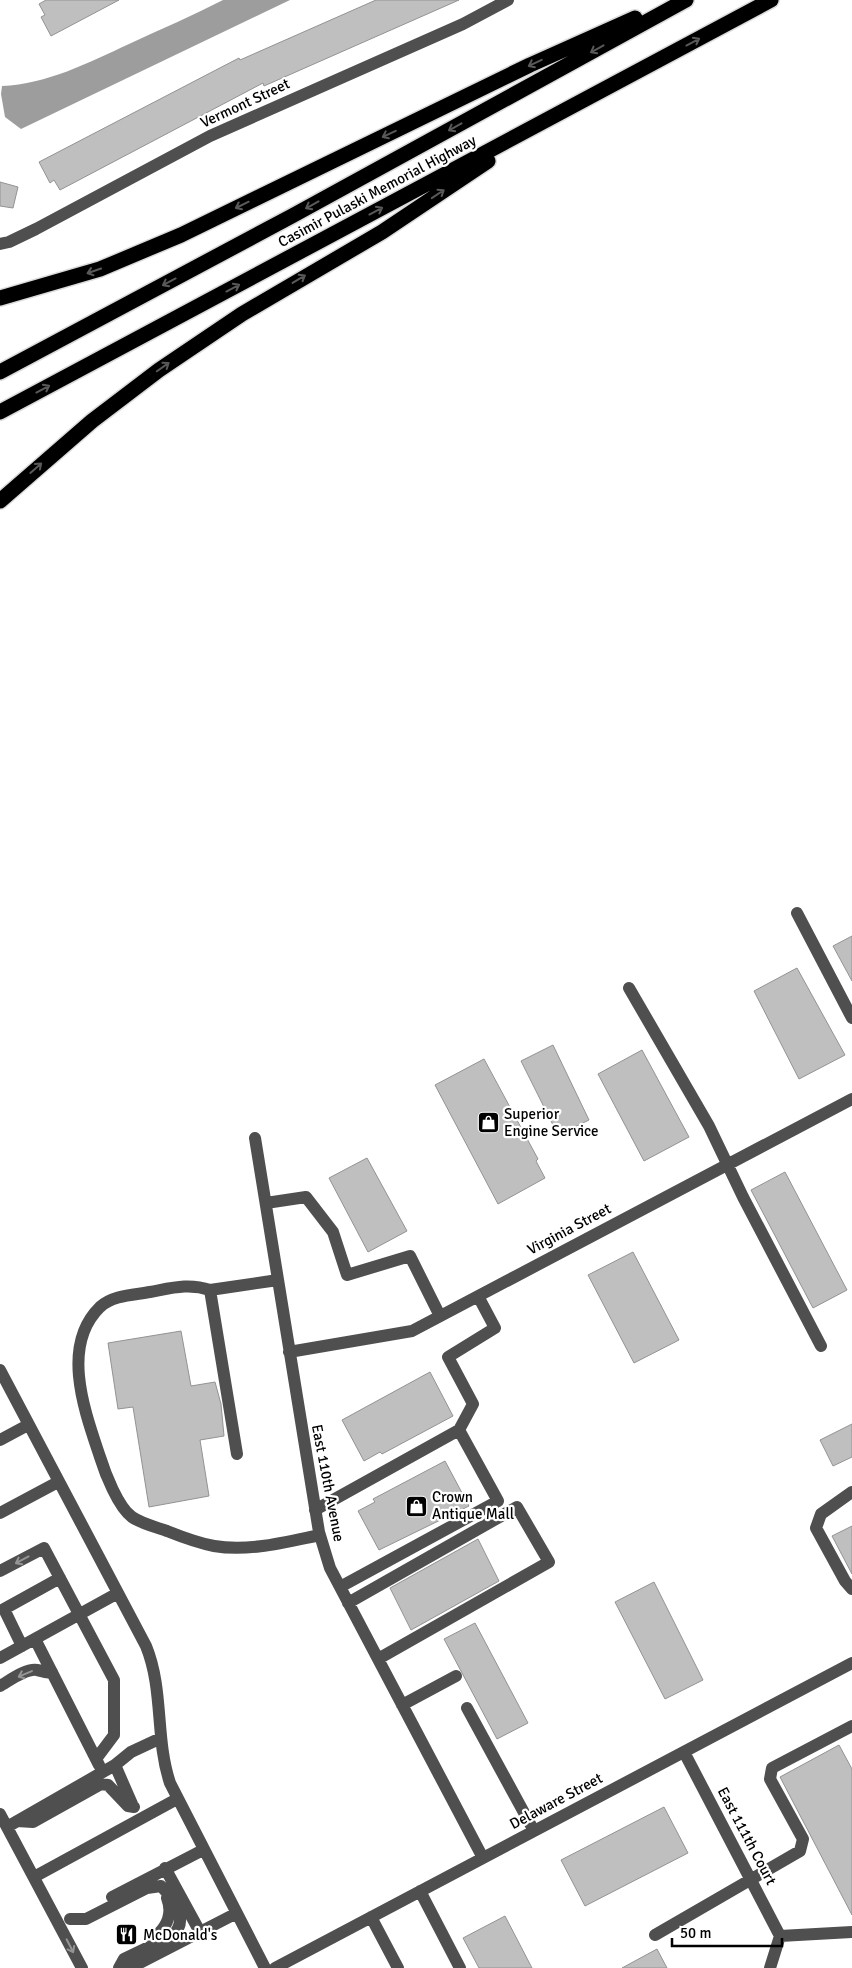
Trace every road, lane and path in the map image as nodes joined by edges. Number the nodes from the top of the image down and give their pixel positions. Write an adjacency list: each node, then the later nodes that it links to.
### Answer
1 (508, 0): 6 (street, Vermont Street)
2 (675, 0): 7 (highway, one-way to 7)
3 (686, 0): 8 (highway, Casimir Pulaski Memorial Highway, one-way to 8)
4 (771, 0): 5 (highway, Casimir Pulaski Memorial Highway, one-way to 4)
5 (556, 115): 9 (highway, Casimir Pulaski Memorial Highway, one-way to 5); 10 (highway, one-way to 5)
6 (0, 244)
7 (0, 298)
8 (0, 372)
9 (0, 412)
10 (0, 501)
11 (797, 913): 13 (street)
12 (629, 988): 16 (street)
13 (852, 1018)
14 (852, 1099): 16 (street, Virginia Street)
15 (255, 1138): 17 (street, East 110th Avenue)
16 (727, 1165): 20 (street, Virginia Street); 22 (street)
17 (266, 1204): 18 (street, East 110th Avenue); 21 (street)
18 (278, 1280): 19 (street); 23 (street, East 110th Avenue)
19 (210, 1290): 28 (street); 34 (street)
20 (478, 1296): 21 (street, Virginia Street); 26 (street)
21 (440, 1316): 23 (street, Virginia Street)
22 (821, 1346)
23 (289, 1352): 31 (street, East 110th Avenue)
24 (0, 1370): 25 (street)
25 (28, 1425): 27 (street); 29 (street)
26 (460, 1430): 31 (street); 33 (street)
27 (0, 1440)
28 (237, 1454)
29 (58, 1482): 32 (street); 40 (street)
30 (852, 1492): 39 (street)
31 (315, 1510): 34 (street, East 110th Avenue)
32 (0, 1513)
33 (442, 1532): 35 (street); 38 (street)
34 (320, 1535): 38 (street, East 110th Avenue)
35 (449, 1545): 41 (street); 46 (street)
36 (0, 1571): 37 (street, one-way to 36)
37 (60, 1578): 42 (street); 44 (street)
38 (340, 1588): 41 (street, East 110th Avenue)
39 (852, 1589)
40 (118, 1593): 42 (street); 54 (street)
41 (348, 1603): 46 (street, East 110th Avenue)
42 (80, 1614): 43 (street); 56 (street)
43 (35, 1639): 44 (street); 48 (street)
44 (22, 1646): 45 (street)
45 (0, 1658)
46 (378, 1659): 51 (street, East 110th Avenue)
47 (852, 1663): 55 (street, Delaware Street)
48 (52, 1672): 50 (street, one-way to 50); 56 (street)
49 (456, 1676): 51 (street)
50 (0, 1686)
51 (402, 1705): 66 (street, East 110th Avenue)
52 (467, 1708): 64 (street)
53 (852, 1726): 69 (street)
54 (160, 1738): 57 (street); 59 (street)
55 (684, 1752): 64 (street, Delaware Street); 69 (street, East 111th Court)
56 (96, 1760): 58 (street)
57 (115, 1765): 58 (street); 60 (street)
58 (102, 1772): 63 (street)
59 (177, 1799): 62 (street); 65 (street)
60 (134, 1807): 62 (street); 63 (street)
61 (0, 1814): 63 (street)
62 (146, 1816): 68 (street)
63 (12, 1824): 68 (street)
64 (534, 1831): 66 (street, Delaware Street)
65 (203, 1850): 67 (street); 71 (street)
66 (483, 1858): 70 (street, Delaware Street)
67 (165, 1868): 73 (street); 74 (street)
68 (34, 1877): 73 (street)
69 (751, 1879): 76 (street); 77 (street, East 111th Court)
70 (420, 1891): 72 (street, Delaware Street); 83 (street)
71 (235, 1914): 74 (street); 80 (street)
72 (371, 1917): 81 (street, Delaware Street); 82 (street)
73 (65, 1922): 78 (street); 79 (street, one-way to 79)
74 (200, 1932): 78 (street)
75 (852, 1932): 77 (street)
76 (655, 1935)
77 (780, 1936): 84 (street)
78 (124, 1965)
79 (82, 1968)
80 (264, 1968)
81 (275, 1968)
82 (398, 1968)
83 (460, 1968)
84 (770, 1968)

